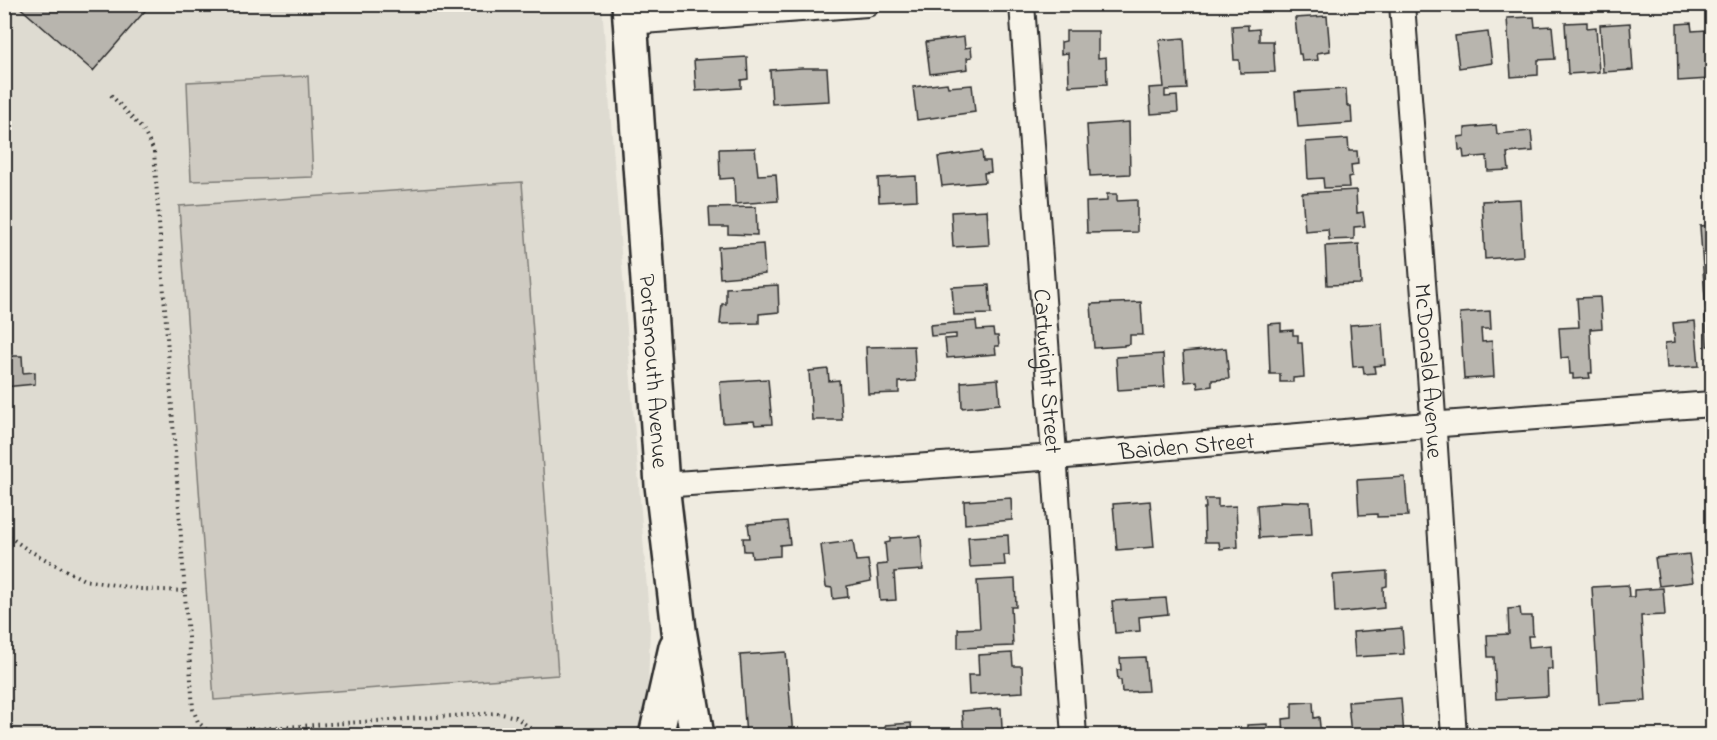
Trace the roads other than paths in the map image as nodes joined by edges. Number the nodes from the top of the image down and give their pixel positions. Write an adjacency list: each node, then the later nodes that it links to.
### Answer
1 (867, 4): 4 (street)
2 (1022, 4): 7 (street, Cartwright Street)
3 (1402, 4): 6 (street, McDonald Avenue)
4 (630, 14): 8 (main road, Portsmouth Avenue)
5 (1713, 404): 6 (street, Baiden Street)
6 (1434, 424): 7 (street, Baiden Street); 13 (street, McDonald Avenue)
7 (1054, 457): 8 (street, Baiden Street); 12 (street, Cartwright Street)
8 (662, 485): 9 (main road, Portsmouth Avenue)
9 (679, 630): 10 (main road); 11 (main road, Portsmouth Avenue)
10 (656, 735)
11 (697, 735)
12 (1074, 735)
13 (1454, 735)

